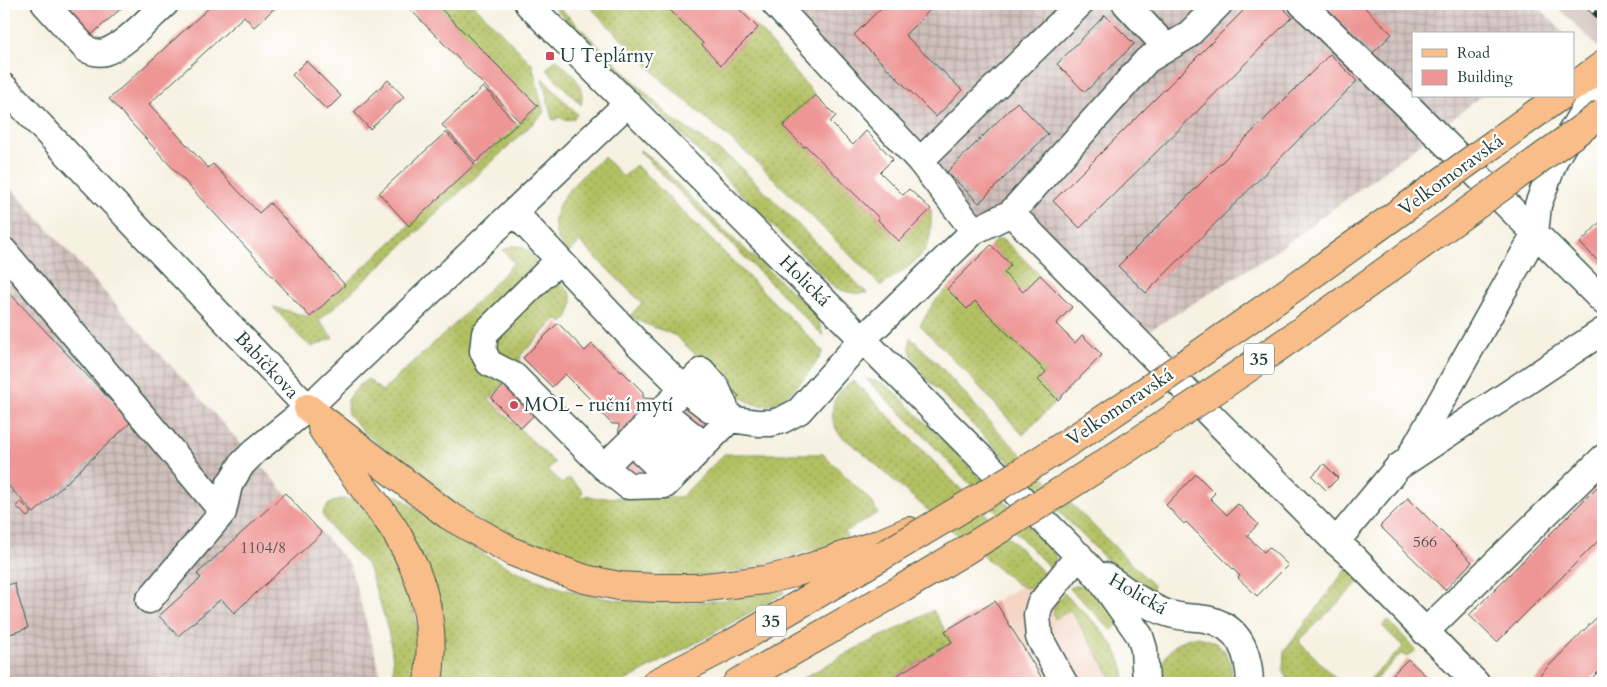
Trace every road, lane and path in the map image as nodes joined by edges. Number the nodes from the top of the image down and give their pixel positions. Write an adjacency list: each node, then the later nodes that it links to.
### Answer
1 (45, 4): 2 (street)
2 (165, 4)
3 (528, 4): 15 (street, Holická)
4 (775, 4): 17 (street)
5 (1080, 4): 17 (street)
6 (1126, 4): 9 (street)
7 (1219, 4): 9 (street)
8 (1302, 4): 21 (street)
9 (1167, 48): 19 (street)
10 (1603, 65): 12 (main road)
11 (1603, 78): 21 (street)
12 (1574, 85)
13 (4, 87): 28 (street, Babíčkova)
14 (1557, 98): 37 (main road, Velkomoravská / 35, bridge)
15 (628, 103): 18 (street, Babíčkova); 26 (street, Holická)
16 (1603, 113): 41 (main road, Velkomoravská / 35, bridge)
17 (920, 161): 20 (street)
18 (514, 212): 23 (street); 28 (street, Babíčkova)
19 (1012, 213): 20 (street); 36 (street)
20 (974, 231): 26 (street)
21 (1535, 234): 24 (street); 32 (street)
22 (4, 251): 35 (street)
23 (559, 260): 27 (street); 34 (street)
24 (1603, 301)
25 (1603, 331): 32 (street)
26 (863, 339): 29 (street); 38 (street, Holická)
27 (684, 389): 29 (street); 30 (street)
28 (308, 408): 35 (street); 37 (main road); 45 (main road)
29 (730, 419): 33 (street)
30 (646, 426): 33 (street); 33 (street); 34 (street)
31 (1603, 458): 42 (street)
32 (1408, 460): 36 (street)
33 (687, 462): 34 (street)
34 (604, 467)
35 (223, 512): 39 (street)
36 (1336, 542): 42 (street)
37 (881, 550): 46 (main road, Velkomoravská / 35)
38 (1081, 557): 40 (street, Holická); 43 (street, Holická); 49 (street)
39 (149, 600)
40 (1198, 619): 43 (street, Holická); 44 (street, Holická)
41 (829, 632): 47 (main road, Velkomoravská / 35); 48 (main road)
42 (1425, 632): 50 (street)
43 (1145, 676)
44 (1249, 679)
45 (428, 683)
46 (656, 683)
47 (737, 683)
48 (766, 683)
49 (1064, 683)
50 (1476, 683)

